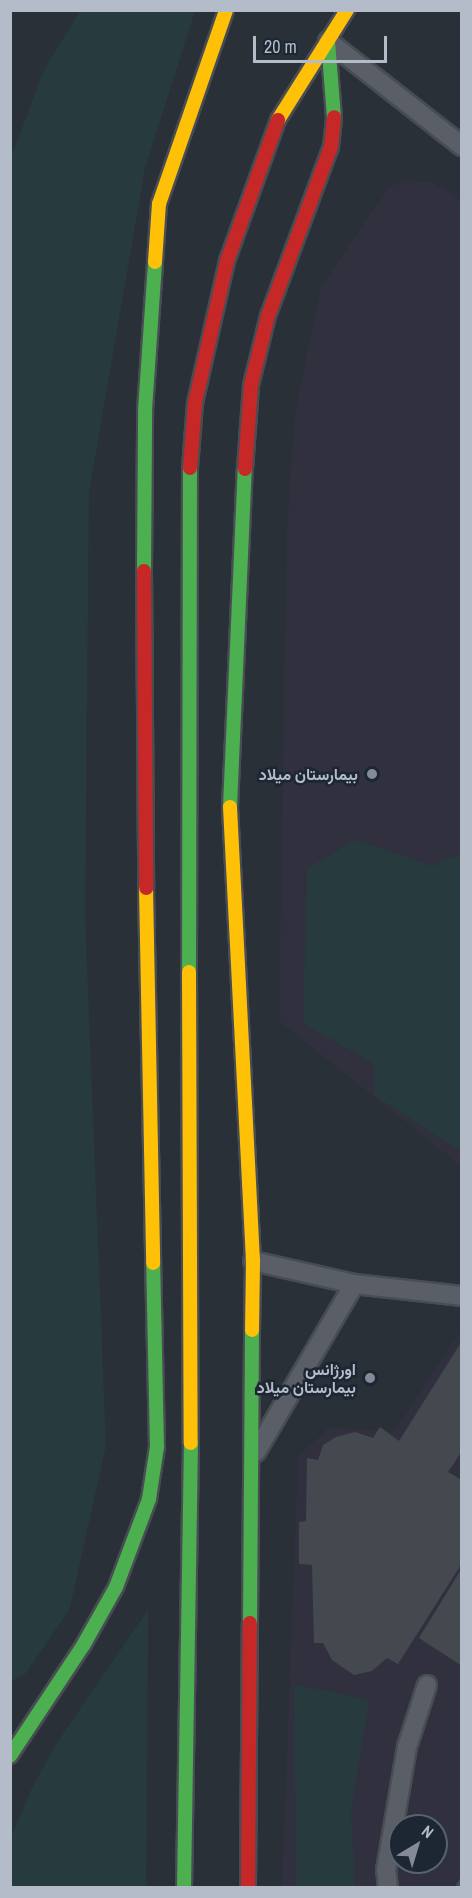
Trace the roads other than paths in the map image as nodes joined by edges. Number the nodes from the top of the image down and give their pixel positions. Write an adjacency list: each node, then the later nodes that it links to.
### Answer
1 (226, 10): 10 (main road)
2 (347, 10): 3 (main road)
3 (328, 41): 4 (lane); 5 (main road); 12 (main road)
4 (462, 146)
5 (253, 1261): 6 (lane); 8 (main road)
6 (354, 1284): 7 (lane); 8 (lane)
7 (462, 1296)
8 (251, 1461): 13 (main road)
9 (427, 1685): 14 (lane)
10 (16, 1739): 11 (main road)
11 (10, 1756)
12 (184, 1887)
13 (248, 1887)
14 (388, 1887)

